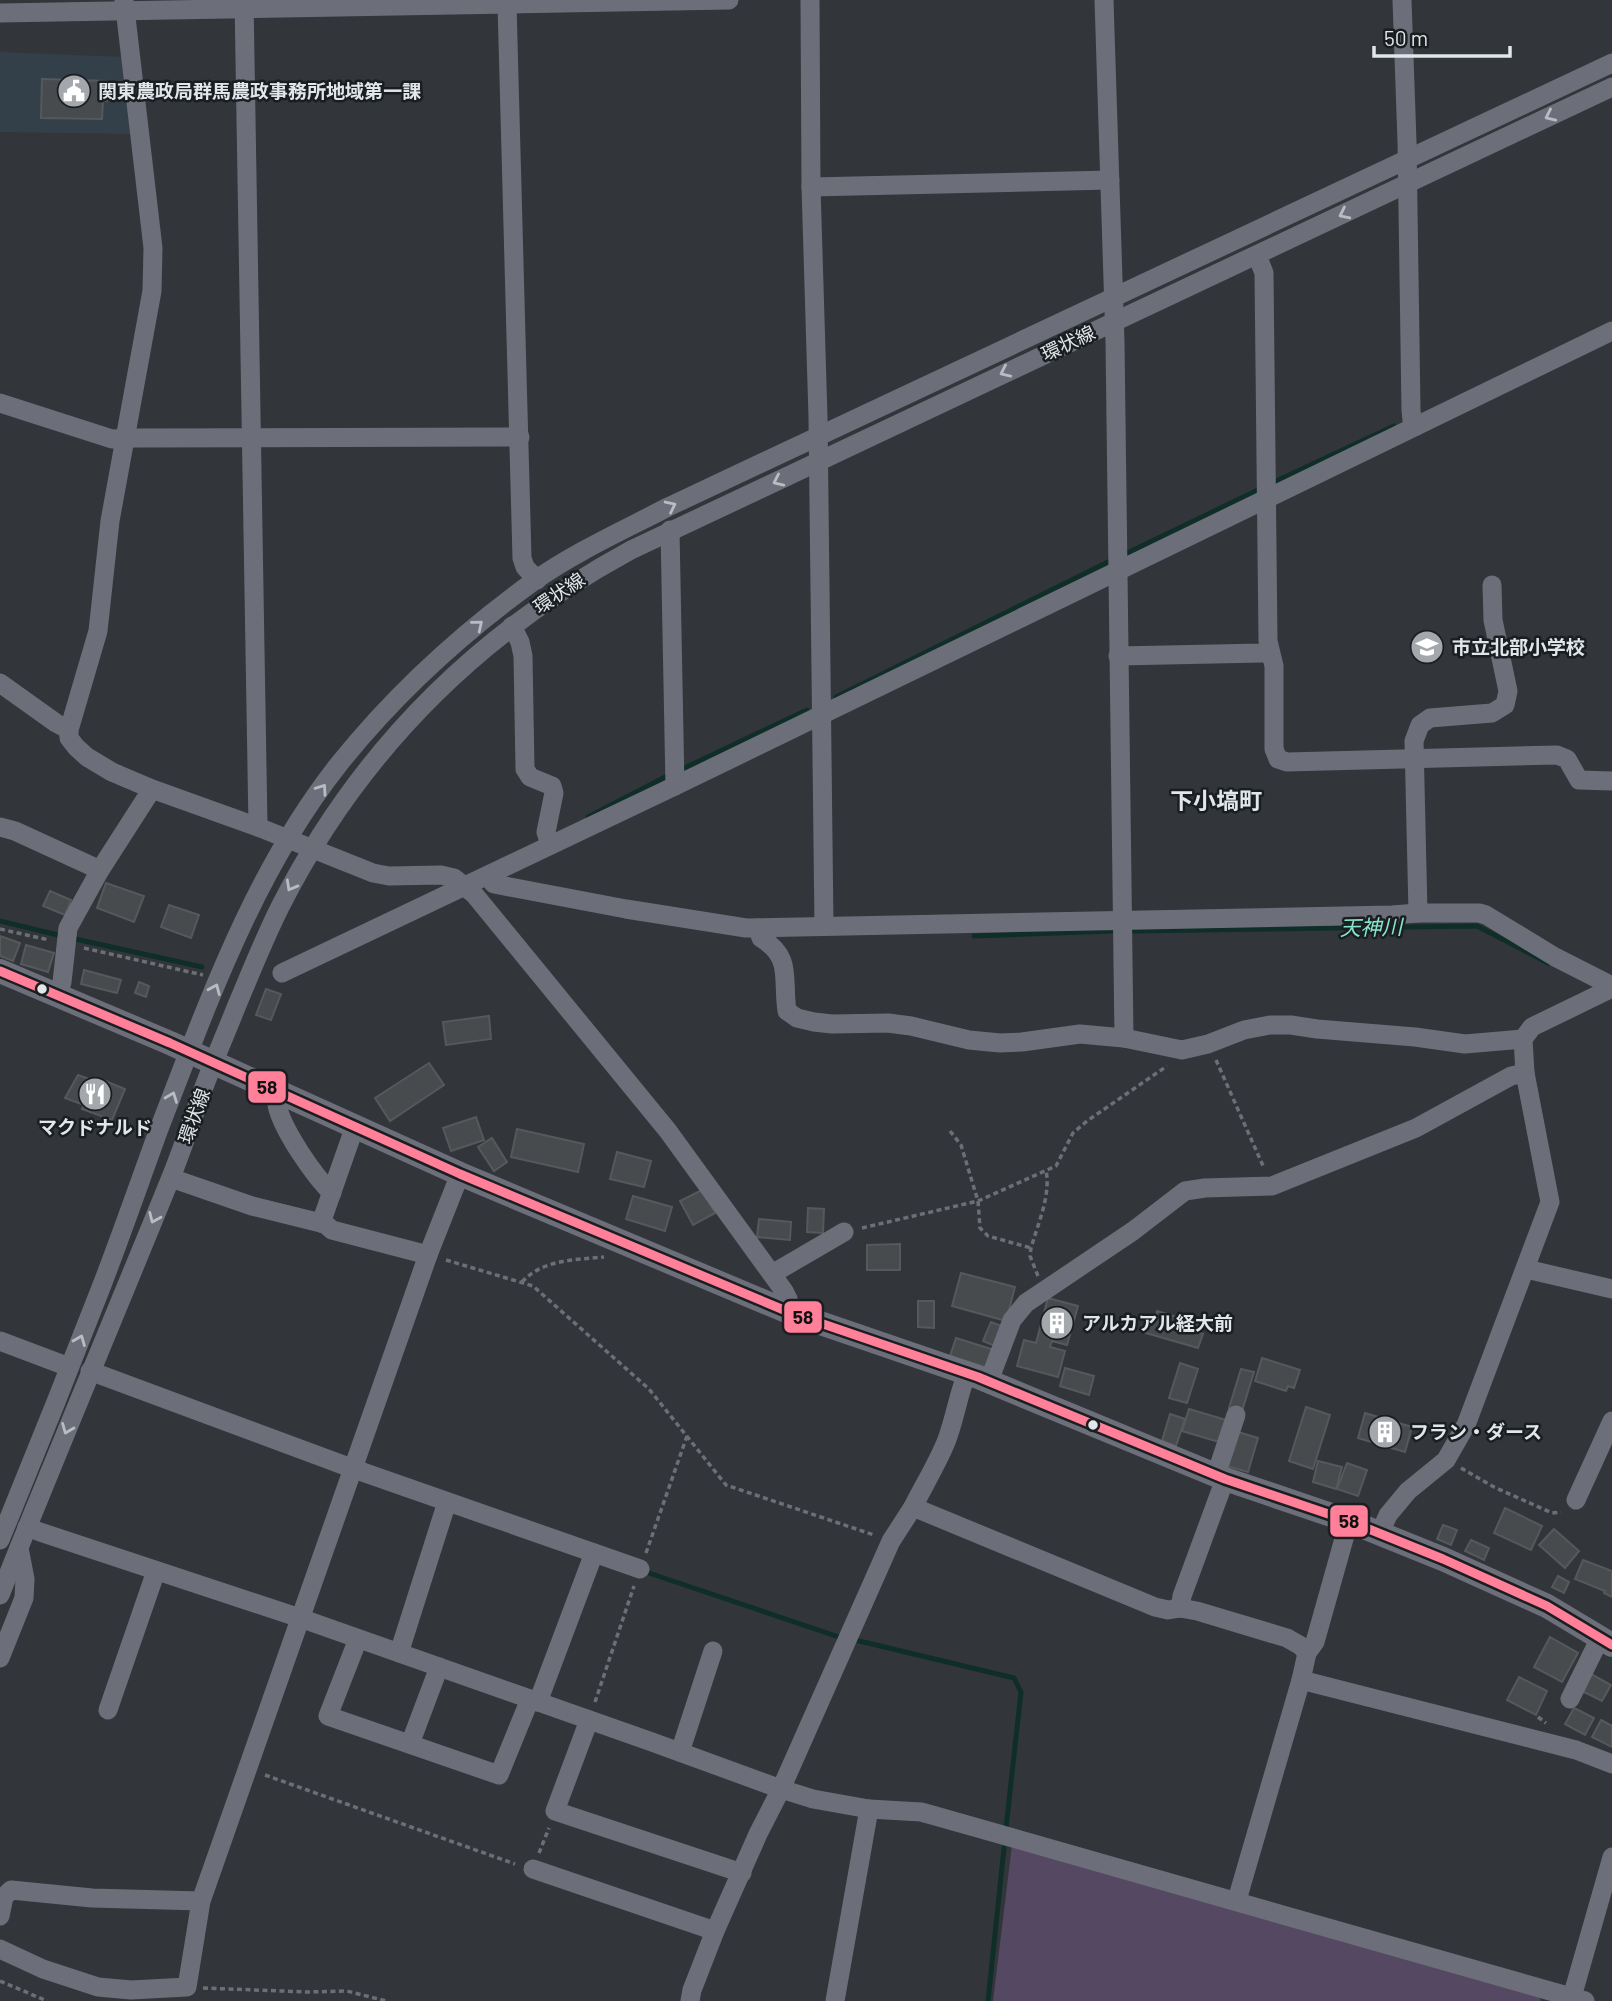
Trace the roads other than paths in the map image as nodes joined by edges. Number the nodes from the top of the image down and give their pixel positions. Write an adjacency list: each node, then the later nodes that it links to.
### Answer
1 (729, 0): 7 (street)
2 (810, 0): 14 (street)
3 (1104, 0): 12 (street)
4 (1402, 0): 11 (street)
5 (125, 5): 6 (street); 8 (street); 24 (street)
6 (244, 5): 7 (street); 21 (street)
7 (507, 5): 22 (street)
8 (0, 13)
9 (1612, 63): 11 (street, 環状線)
10 (1612, 88): 13 (street, 環状線, one-way to 13)
11 (1407, 158): 13 (street); 16 (street, 環状線)
12 (1110, 180): 14 (street); 16 (street)
13 (1407, 184): 15 (street, 環状線, one-way to 15); 20 (street)
14 (811, 187): 23 (street)
15 (1257, 256): 17 (street, 環状線); 26 (street)
16 (1113, 298): 17 (street); 23 (street, 環状線)
17 (1114, 322): 25 (street, 環状線, one-way to 25); 28 (street)
18 (1612, 331): 20 (street)
19 (0, 403): 24 (street)
20 (1416, 426): 26 (street)
21 (252, 437): 22 (street); 24 (street); 42 (street)
22 (520, 437): 29 (street)
23 (817, 437): 25 (street); 29 (street, 環状線, one-way to 23)
24 (125, 439): 36 (street)
25 (818, 462): 27 (street, 環状線, one-way to 27); 35 (street)
26 (1268, 498): 28 (street); 32 (street)
27 (670, 530): 31 (street, 環状線); 39 (street)
28 (1117, 570): 33 (street); 35 (street)
29 (537, 580): 43 (street, 環状線, one-way to 29)
30 (1492, 584): 37 (street)
31 (512, 626): 44 (street); 45 (street, 環状線)
32 (1269, 651): 33 (street); 37 (street)
33 (1118, 656): 50 (street)
34 (3, 692): 36 (street)
35 (821, 714): 39 (street); 51 (street)
36 (69, 730): 40 (street)
37 (1415, 758): 38 (street); 49 (street)
38 (1612, 781)
39 (675, 786): 44 (street)
40 (152, 789): 42 (street); 46 (street)
41 (0, 827): 46 (street)
42 (258, 827): 43 (street)
43 (287, 839): 45 (street); 59 (street, 環状線, one-way to 43)
44 (550, 845): 47 (street)
45 (313, 849): 48 (street); 60 (street, 環状線, one-way to 60)
46 (100, 870): 56 (street)
47 (488, 877): 48 (street); 52 (street)
48 (466, 887): 54 (street); 71 (street)
49 (1418, 913): 50 (street); 55 (street)
50 (1123, 919): 51 (street); 57 (street)
51 (824, 926): 52 (street)
52 (758, 928): 57 (street)
53 (0, 971): 56 (main road)
54 (282, 973)
55 (1612, 986): 58 (street)
56 (57, 995): 59 (main road)
57 (1124, 1038): 58 (street)
58 (1523, 1039): 61 (street)
59 (189, 1052): 60 (main road); 75 (street, 環状線, one-way to 59)
60 (213, 1063): 62 (main road); 65 (street, 環状線)
61 (1525, 1073): 70 (street); 77 (street)
62 (277, 1092): 63 (main road); 66 (street)
63 (355, 1126): 64 (main road); 66 (street)
64 (460, 1174): 69 (street); 73 (main road)
65 (171, 1178): 67 (street); 76 (street, 環状線, one-way to 76)
66 (332, 1193): 67 (street)
67 (323, 1224): 69 (street)
68 (844, 1232): 71 (street)
69 (428, 1255): 80 (street)
70 (1526, 1269): 72 (street); 88 (street)
71 (772, 1274): 73 (street)
72 (1612, 1289)
73 (791, 1313): 77 (main road)
74 (0, 1341): 75 (street)
75 (69, 1367): 85 (street, 環状線)
76 (90, 1371): 80 (street); 87 (street, 環状線, one-way to 87)
77 (978, 1377): 81 (main road); 84 (street)
78 (1236, 1415): 81 (street)
79 (1612, 1421): 82 (street)
80 (354, 1469): 83 (street); 96 (street)
81 (1221, 1477): 86 (main road); 95 (street)
82 (1576, 1500)
83 (447, 1502): 91 (street); 100 (street)
84 (913, 1507): 95 (street); 112 (street)
85 (5, 1515): 89 (street, 環状線)
86 (1349, 1521): 88 (main road); 101 (street)
87 (27, 1527): 90 (street, 環状線); 93 (street)
88 (1380, 1533): 98 (main road)
89 (0, 1540)
90 (19, 1548): 94 (street, 環状線); 102 (street)
91 (594, 1553): 92 (street); 106 (street)
92 (640, 1569)
93 (156, 1571): 96 (street); 107 (street)
94 (0, 1595)
95 (1180, 1608): 101 (street)
96 (300, 1618): 97 (street); 118 (street)
97 (358, 1639): 100 (street); 109 (street)
98 (1606, 1642): 105 (street)
99 (713, 1651): 110 (street)
100 (399, 1653): 103 (street)
101 (1307, 1653): 104 (street)
102 (0, 1658)
103 (439, 1667): 106 (street); 109 (street)
104 (1301, 1680): 111 (street); 117 (street)
105 (1570, 1699)
106 (534, 1701): 108 (street); 109 (street)
107 (108, 1710)
108 (589, 1720): 110 (street); 116 (street)
109 (410, 1744)
110 (680, 1752): 112 (street)
111 (1612, 1764)
112 (781, 1789): 113 (street); 116 (street)
113 (869, 1809): 117 (street); 124 (street)
114 (1612, 1857): 122 (street)
115 (533, 1869): 120 (street)
116 (742, 1873): 120 (street)
117 (1237, 1900): 122 (street)
118 (201, 1901): 119 (street); 121 (street)
119 (0, 1916)
120 (715, 1931): 123 (street)
121 (0, 1949)
122 (1571, 1998)
123 (690, 2001)
124 (835, 2001)

